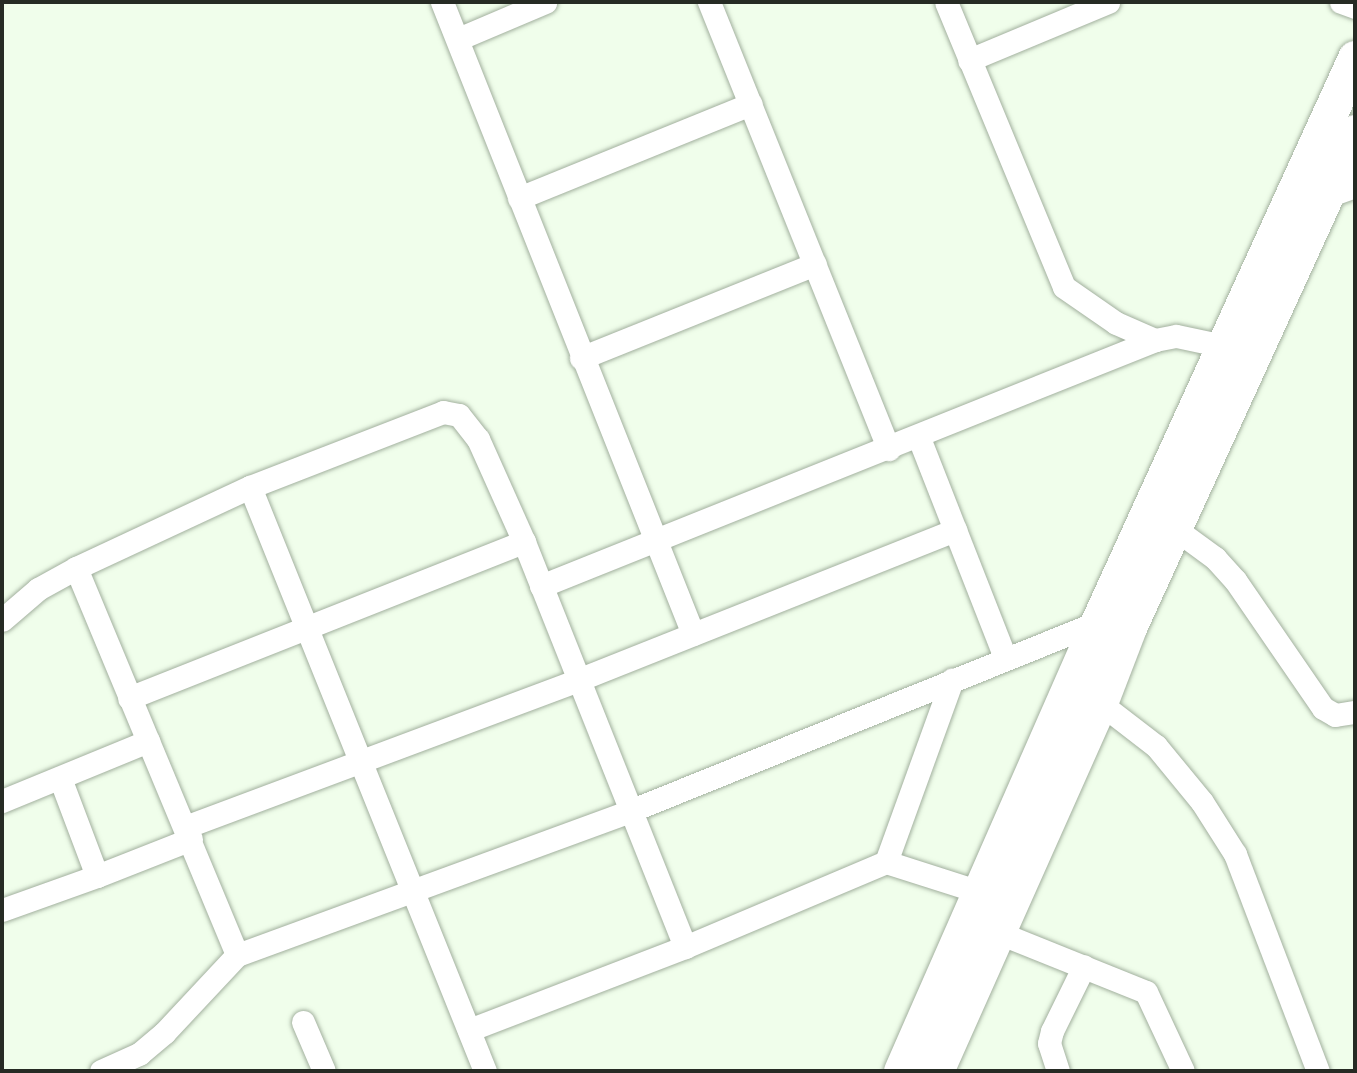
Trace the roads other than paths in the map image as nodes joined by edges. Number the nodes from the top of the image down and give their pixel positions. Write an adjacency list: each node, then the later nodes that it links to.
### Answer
1 (442, 2): 8 (street)
2 (545, 2): 8 (street)
3 (709, 2): 11 (street)
4 (946, 2): 10 (street)
5 (1108, 2): 10 (street)
6 (1341, 2): 7 (street)
7 (1355, 7)
8 (458, 39): 14 (street)
9 (1355, 58): 15 (main road)
10 (969, 60): 17 (street)
11 (751, 104): 14 (street); 16 (street)
12 (1355, 132): 13 (main road)
13 (1341, 191): 15 (street); 23 (main road)
14 (519, 198): 19 (street)
15 (1286, 212): 18 (main road)
16 (815, 264): 19 (street); 21 (street)
17 (1155, 340): 18 (street); 20 (street)
18 (1223, 346): 30 (main road)
19 (580, 358): 26 (street)
20 (919, 438): 21 (street); 24 (street)
21 (889, 449): 26 (street)
22 (250, 487): 25 (street); 27 (street); 31 (street)
23 (1174, 528): 38 (main road); 39 (street)
24 (955, 530): 32 (street); 33 (street)
25 (524, 542): 28 (street); 31 (street)
26 (656, 542): 28 (street); 32 (street)
27 (76, 568): 29 (street); 37 (street)
28 (541, 586): 34 (street)
29 (2, 620)
30 (1098, 622): 33 (street); 36 (main road)
31 (306, 625): 37 (street); 41 (street)
32 (693, 634): 34 (street)
33 (1005, 657): 35 (street)
34 (578, 680): 41 (street); 44 (street)
35 (952, 680): 44 (street); 46 (street)
36 (1072, 682): 38 (street); 50 (main road)
37 (129, 698): 40 (street)
38 (1100, 703): 50 (main road); 63 (street)
39 (1355, 712)
40 (148, 741): 42 (street); 45 (street)
41 (359, 760): 45 (street); 48 (street)
42 (60, 778): 43 (street); 47 (street)
43 (2, 801)
44 (630, 811): 48 (street); 51 (street)
45 (188, 833): 47 (street); 52 (street)
46 (886, 862): 50 (street); 51 (street)
47 (97, 876): 49 (street)
48 (412, 890): 52 (street); 55 (street)
49 (2, 910)
50 (982, 915): 53 (street); 59 (main road); 60 (main road)
51 (685, 947): 55 (street)
52 (237, 955): 56 (street)
53 (1084, 965): 61 (street); 62 (street)
54 (303, 1022): 57 (street)
55 (468, 1030): 58 (street)
56 (101, 1071)
57 (324, 1071)
58 (485, 1071)
59 (901, 1071)
60 (936, 1071)
61 (1058, 1071)
62 (1183, 1071)
63 (1318, 1071)

